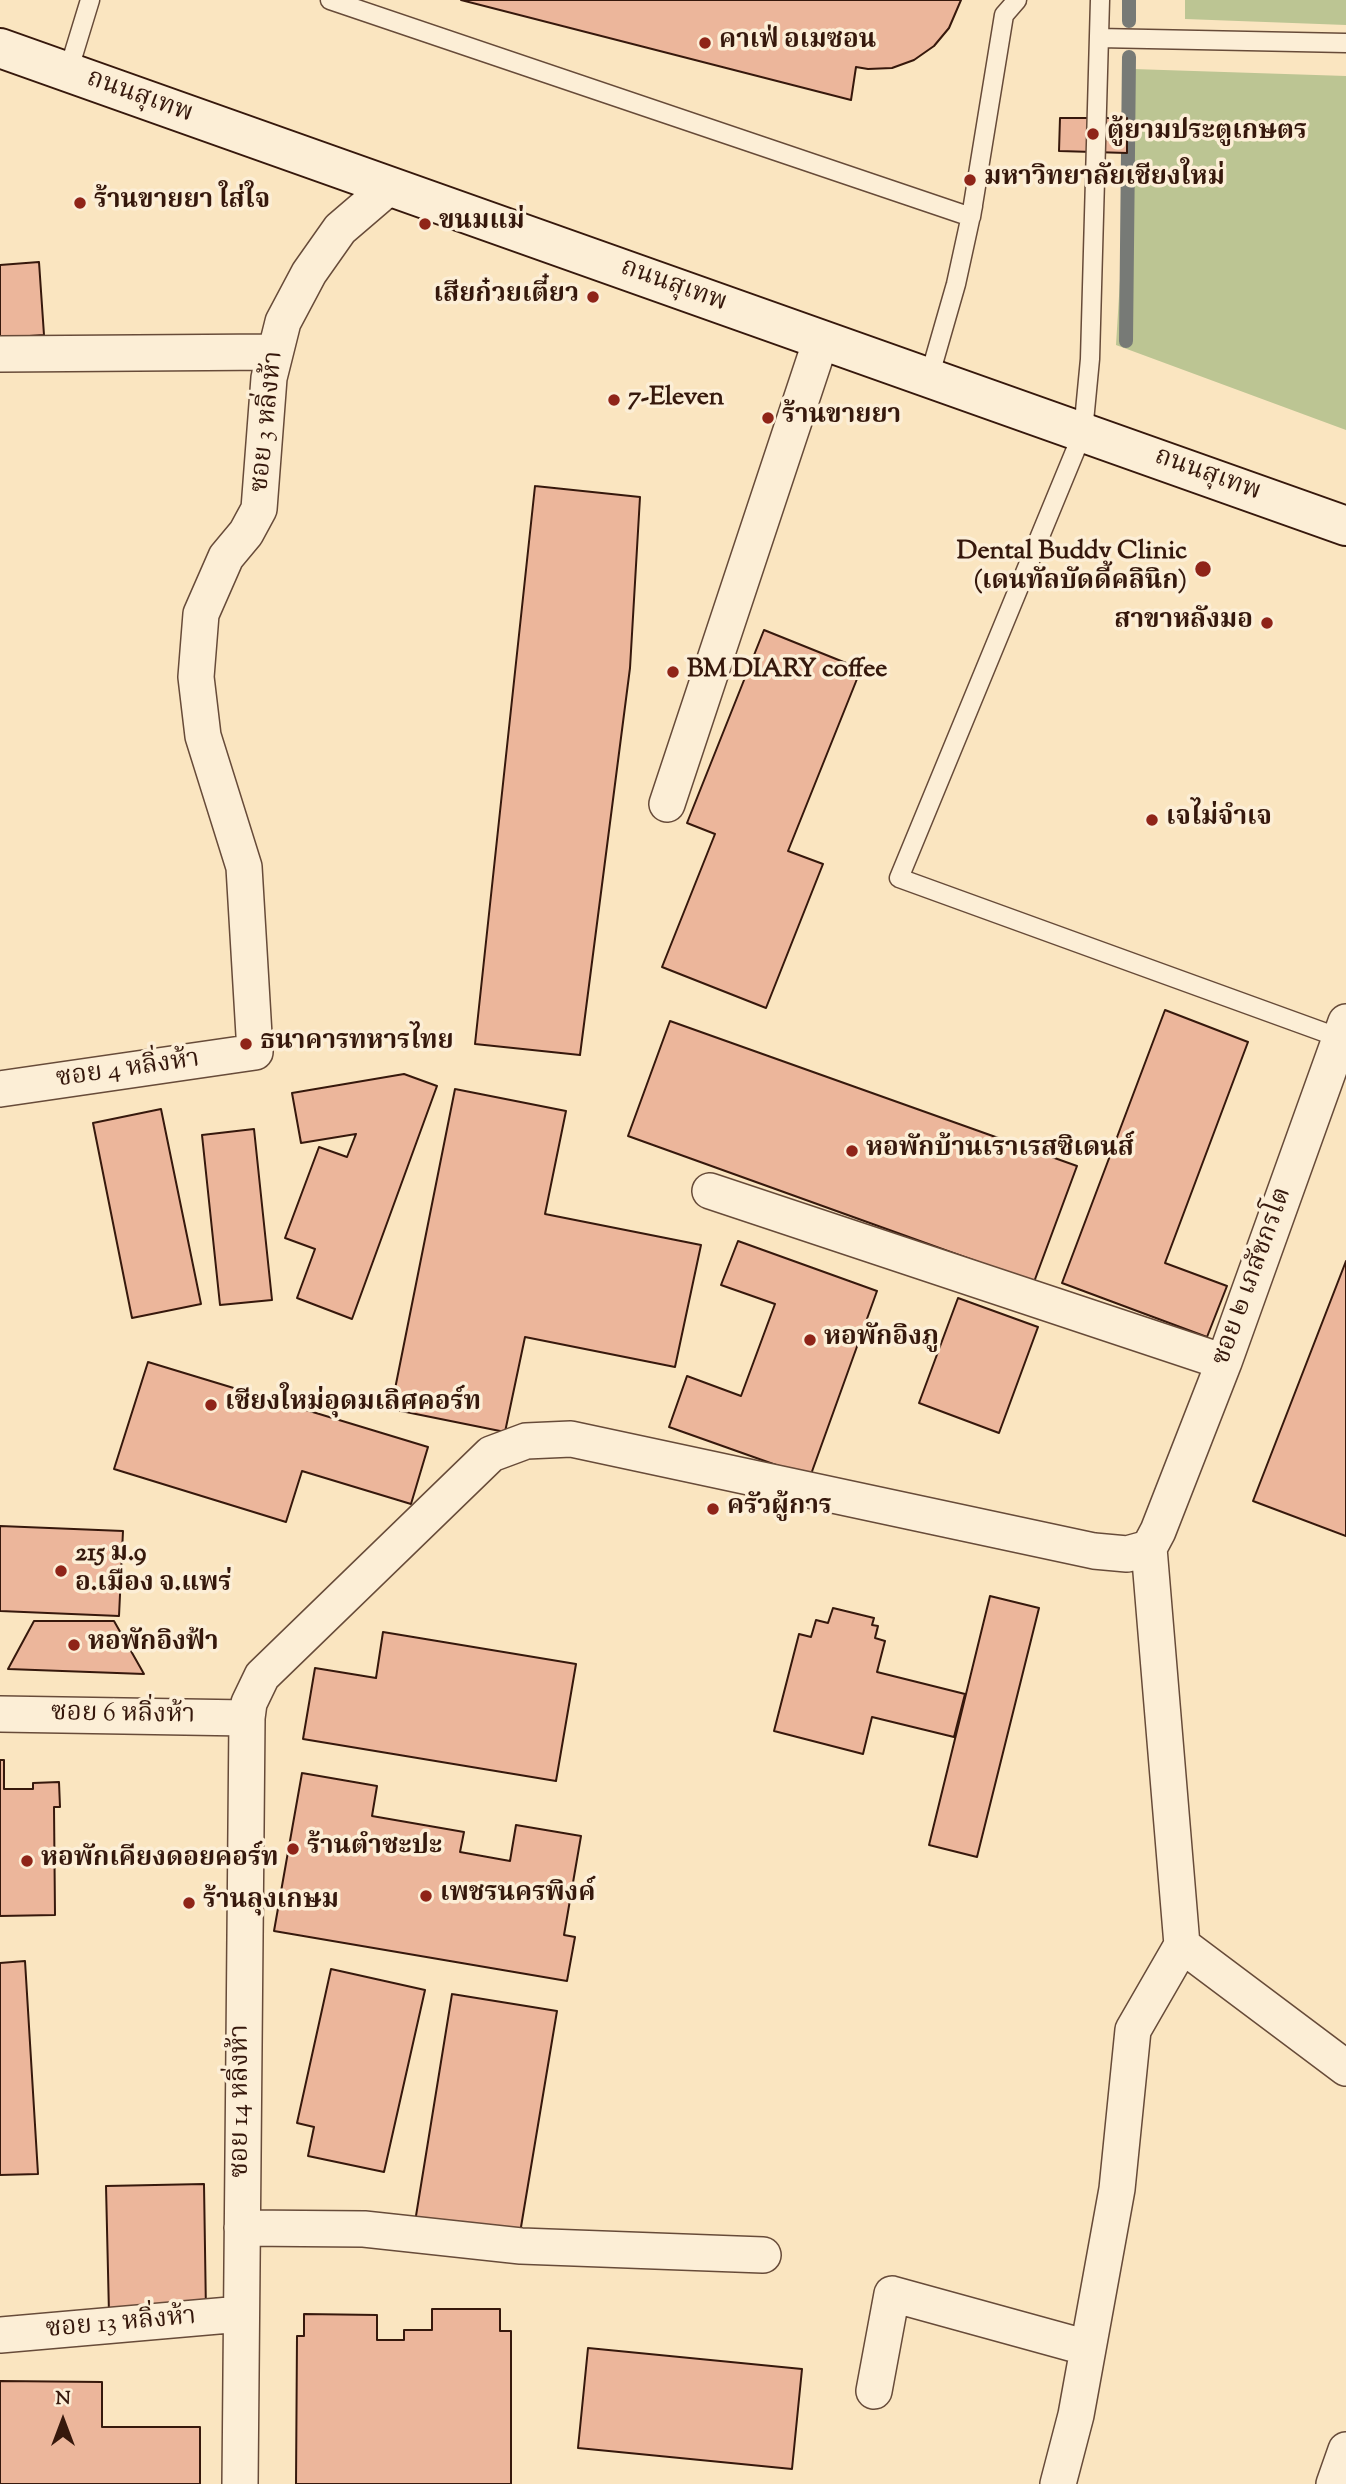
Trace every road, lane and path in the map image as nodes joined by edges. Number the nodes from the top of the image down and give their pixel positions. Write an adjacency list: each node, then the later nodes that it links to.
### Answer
1 (90, 0): 9 (lane)
2 (330, 0): 11 (lane)
3 (1017, 0): 5 (lane)
4 (1100, 0): 6 (lane)
5 (1004, 7): 11 (lane)
6 (1100, 38): 7 (lane); 16 (lane)
7 (1346, 43)
8 (0, 48): 9 (main road, ถนนสุเทพ)
9 (68, 72): 10 (main road, ถนนสุเทพ)
10 (389, 187): 12 (main road, ถนนสุเทพ); 13 (street, ซอย 3 หลิ่งห้า)
11 (971, 217): 15 (lane)
12 (821, 340): 15 (main road, ถนนสุเทพ); 18 (street)
13 (274, 352): 14 (street); 20 (street, ซอย 3 หลิ่งห้า)
14 (0, 354)
15 (929, 378): 16 (main road, ถนนสุเทพ)
16 (1083, 432): 17 (main road, ถนนสุเทพ); 19 (lane)
17 (1346, 526)
18 (667, 804)
19 (1342, 1040): 23 (street, ซอย ๒ เภสัชกรโต)
20 (255, 1052): 21 (street, ซอย 4 หลิ่งห้า)
21 (0, 1089)
22 (710, 1191): 23 (street)
23 (1224, 1362): 24 (street, ซอย ๒ เภสัชกรโต)
24 (1154, 1540): 26 (street, ซอย 14 หลิ่งห้า); 27 (street)
25 (0, 1714): 26 (street, ซอย 6 หลิ่งห้า)
26 (247, 1718): 29 (street, ซอย 14 หลิ่งห้า)
27 (1182, 1945): 28 (street); 33 (street)
28 (1346, 2068)
29 (242, 2228): 30 (street); 31 (street, ซอย 14 หลิ่งห้า)
30 (763, 2255)
31 (242, 2314): 32 (street, ซอย 13 หลิ่งห้า); 36 (street, ซอย 14 หลิ่งห้า)
32 (0, 2335)
33 (1088, 2348): 34 (street); 37 (street)
34 (874, 2391)
35 (1346, 2450): 38 (street)
36 (240, 2484)
37 (1058, 2484)
38 (1334, 2484)

